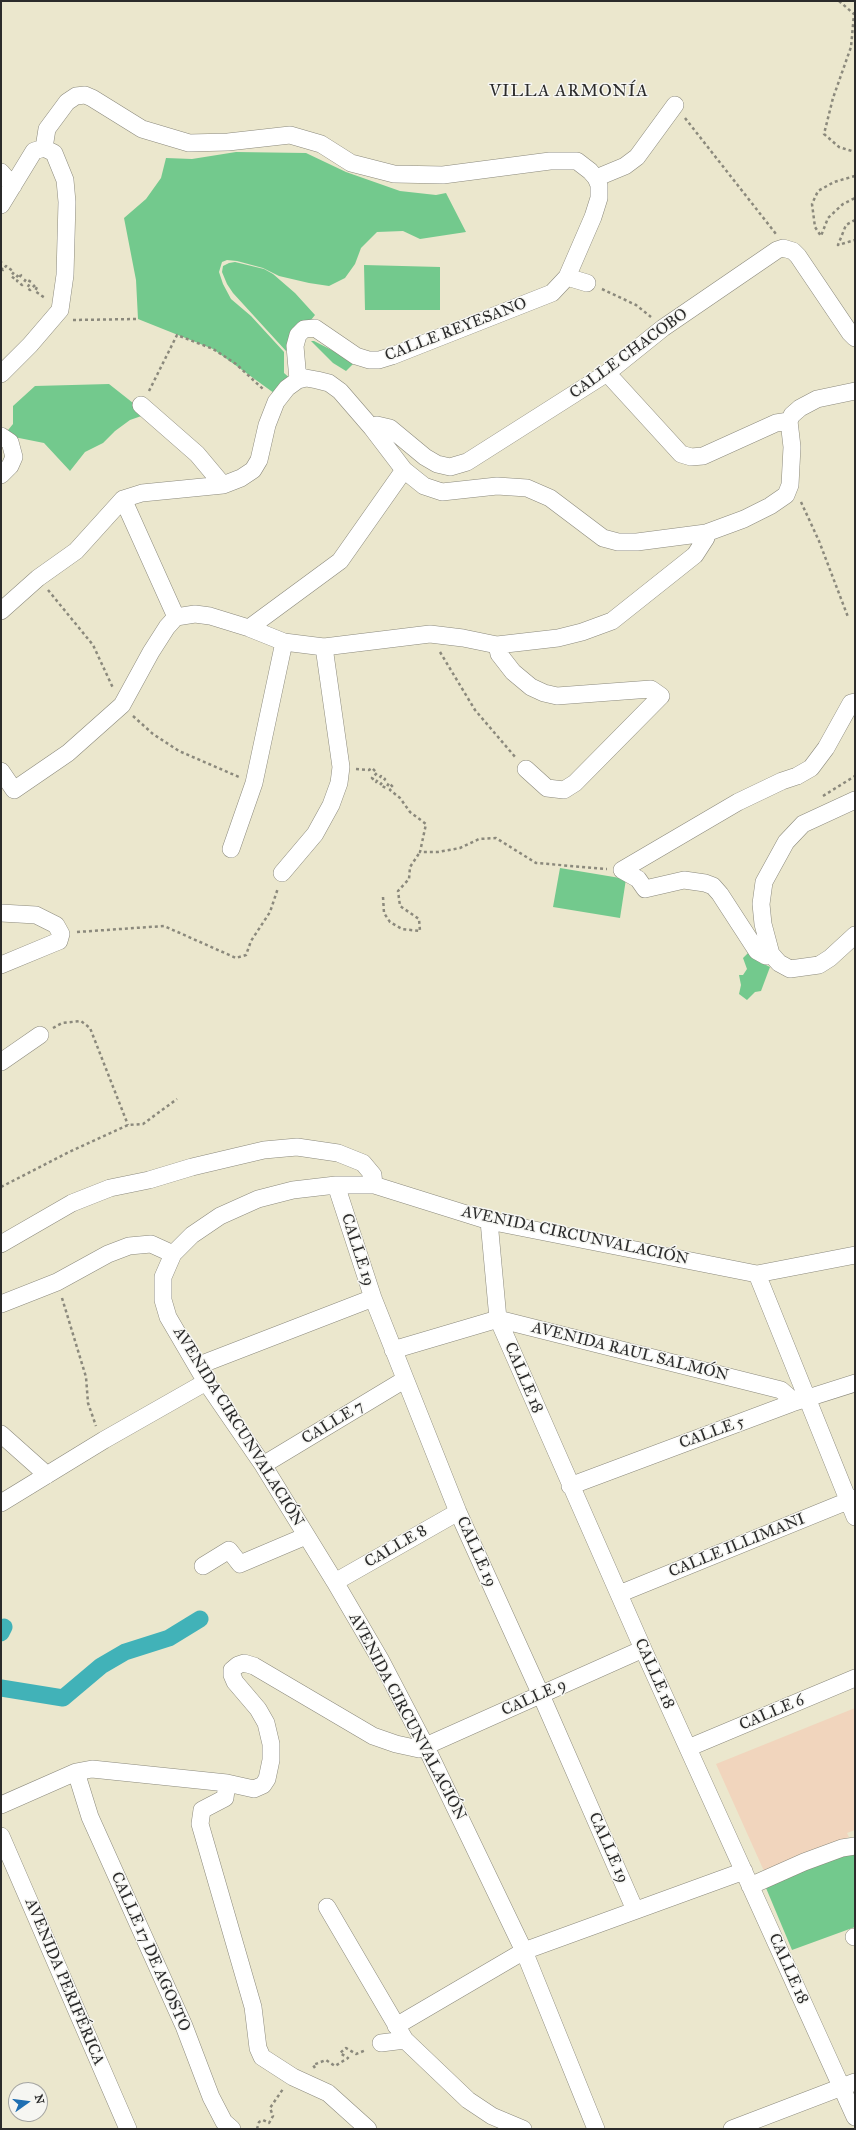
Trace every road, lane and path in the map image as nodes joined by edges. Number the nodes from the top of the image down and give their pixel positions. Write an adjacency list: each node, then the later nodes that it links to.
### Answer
1 (839, 1): 4 (path)
2 (675, 105): 7 (street); 13 (path)
3 (44, 148): 7 (street); 8 (street); 17 (street)
4 (855, 152)
5 (1, 172): 8 (street)
6 (855, 176): 9 (path)
7 (596, 178): 15 (street)
8 (13, 186): 10 (street)
9 (855, 198)
10 (1, 205)
11 (855, 220): 12 (path)
12 (855, 240)
13 (787, 248): 19 (street, CALLE CHACOBO); 20 (street)
14 (1, 268): 17 (path)
15 (567, 277): 16 (street); 23 (street, CALLE REYESANO)
16 (587, 283): 19 (path)
17 (60, 310): 18 (path); 22 (street)
18 (138, 319)
19 (663, 328): 21 (street, CALLE CHACOBO)
20 (855, 338)
21 (607, 372): 27 (street); 28 (street, CALLE CHACOBO)
22 (1, 374)
23 (298, 380): 25 (street); 28 (street)
24 (855, 391): 27 (street)
25 (276, 402): 26 (path); 32 (street)
26 (141, 405): 32 (street)
27 (789, 421): 33 (street)
28 (372, 428): 30 (street)
29 (1, 436): 31 (street)
30 (404, 470): 35 (street); 39 (street)
31 (1, 475)
32 (223, 485): 34 (street)
33 (789, 491): 35 (street); 38 (path)
34 (123, 499): 36 (street); 37 (street)
35 (706, 533): 42 (street)
36 (1, 611)
37 (176, 617): 39 (street); 47 (street)
38 (848, 617)
39 (249, 628): 41 (street)
40 (430, 634): 42 (street); 43 (street); 46 (path)
41 (284, 642): 43 (street); 49 (street)
42 (497, 645): 46 (street)
43 (324, 647): 45 (street)
44 (855, 702): 51 (street)
45 (342, 767): 50 (path); 52 (street)
46 (526, 769)
47 (1, 771)
48 (855, 800): 57 (street)
49 (231, 849)
50 (420, 852): 51 (path); 53 (path)
51 (622, 870): 57 (street)
52 (282, 873): 55 (path)
53 (383, 897)
54 (1, 913): 55 (street)
55 (61, 934): 58 (street)
56 (855, 935): 57 (street)
57 (771, 954)
58 (1, 965)
59 (40, 1035): 60 (street); 62 (path)
60 (1, 1062)
61 (177, 1099): 62 (path)
62 (128, 1126): 65 (path)
63 (336, 1185): 64 (street, AVENIDA CIRCUNVALACIÓN); 68 (street, AVENIDA CIRCUNVALACIÓN); 72 (street, CALLE 19)
64 (374, 1185): 66 (street, AVENIDA CIRCUNVALACIÓN); 67 (street)
65 (1, 1188)
66 (489, 1221): 70 (street, AVENIDA CIRCUNVALACIÓN); 74 (street, CALLE 18)
67 (1, 1244)
68 (173, 1254): 71 (street); 76 (street, AVENIDA CIRCUNVALACIÓN)
69 (855, 1255): 70 (street, AVENIDA CIRCUNVALACIÓN)
70 (757, 1274): 80 (street)
71 (57, 1282): 73 (street); 82 (path)
72 (373, 1298): 75 (street, CALLE 19); 76 (street)
73 (1, 1304)
74 (498, 1319): 75 (street); 80 (street, AVENIDA RAUL SALMÓN); 85 (street, CALLE 18)
75 (393, 1350): 77 (street, CALLE 19)
76 (196, 1366): 78 (street, AVENIDA CIRCUNVALACIÓN)
77 (404, 1380): 83 (street, CALLE 7); 88 (street, CALLE 19)
78 (206, 1382): 82 (street); 83 (street, AVENIDA CIRCUNVALACIÓN)
79 (855, 1382): 80 (street, CALLE 5)
80 (800, 1400): 85 (street, CALLE 5); 86 (street)
81 (1, 1434): 84 (street)
82 (104, 1440): 84 (street)
83 (263, 1465): 90 (street, AVENIDA CIRCUNVALACIÓN)
84 (47, 1475): 87 (street)
85 (570, 1486): 93 (street, CALLE 18)
86 (852, 1499): 89 (street); 93 (street, CALLE ILLIMANI)
87 (1, 1503)
88 (458, 1512): 92 (street, CALLE 8); 96 (street, CALLE 19)
89 (855, 1518)
90 (306, 1536): 91 (street); 92 (street, AVENIDA CIRCUNVALACIÓN)
91 (203, 1566)
92 (335, 1582): 97 (street, AVENIDA CIRCUNVALACIÓN)
93 (619, 1594): 94 (street, CALLE 18)
94 (643, 1650): 96 (street, CALLE 9); 98 (street, CALLE 18)
95 (855, 1678): 98 (street, CALLE 6)
96 (541, 1695): 97 (street, CALLE 9); 106 (street, CALLE 19)
97 (426, 1747): 100 (street); 107 (street, AVENIDA CIRCUNVALACIÓN)
98 (688, 1748): 104 (street, CALLE 18)
99 (76, 1772): 100 (street); 101 (street); 115 (street, CALLE 17 DE AGOSTO)
100 (227, 1783): 111 (street)
101 (1, 1805)
102 (1, 1836): 114 (street, AVENIDA PERIFÉRICA)
103 (855, 1846): 104 (street)
104 (747, 1878): 106 (street); 112 (street, CALLE 18)
105 (327, 1907): 108 (street)
106 (635, 1910): 107 (street)
107 (524, 1951): 108 (street); 119 (street, AVENIDA CIRCUNVALACIÓN)
108 (401, 2033): 109 (street); 118 (street)
109 (381, 2043): 110 (path)
110 (319, 2072)
111 (293, 2077): 116 (path); 117 (street)
112 (848, 2084): 113 (street, CALLE 18); 120 (street)
113 (855, 2117)
114 (128, 2129)
115 (232, 2129)
116 (257, 2129)
117 (368, 2129)
118 (523, 2129)
119 (596, 2129)
120 (732, 2129)

